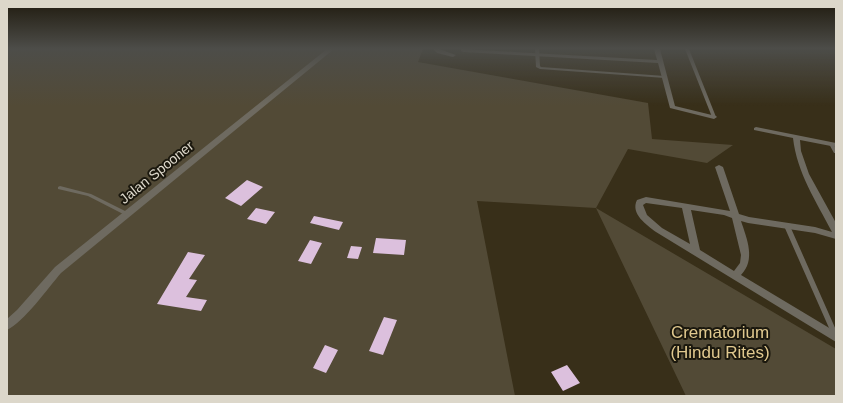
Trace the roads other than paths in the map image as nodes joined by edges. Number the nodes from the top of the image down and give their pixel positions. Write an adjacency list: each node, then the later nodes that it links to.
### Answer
1 (307, 68): 14 (street, Jalan Spooner)
2 (540, 68): 5 (lane)
3 (662, 68): 5 (street)
4 (694, 68): 6 (lane)
5 (665, 76): 6 (street)
6 (714, 117)
7 (756, 129): 8 (street)
8 (796, 138): 9 (street); 17 (street)
9 (834, 145): 10 (lane)
10 (836, 152)
11 (719, 167): 15 (street)
12 (60, 188): 14 (lane)
13 (686, 206): 15 (street); 19 (street); 19 (street)
14 (127, 214): 21 (street, Jalan Spooner)
15 (736, 216): 16 (street); 20 (street)
16 (787, 226): 18 (street); 22 (lane)
17 (836, 231)
18 (836, 236)
19 (696, 253): 20 (street)
20 (735, 275): 22 (street)
21 (7, 325)
22 (836, 337)

